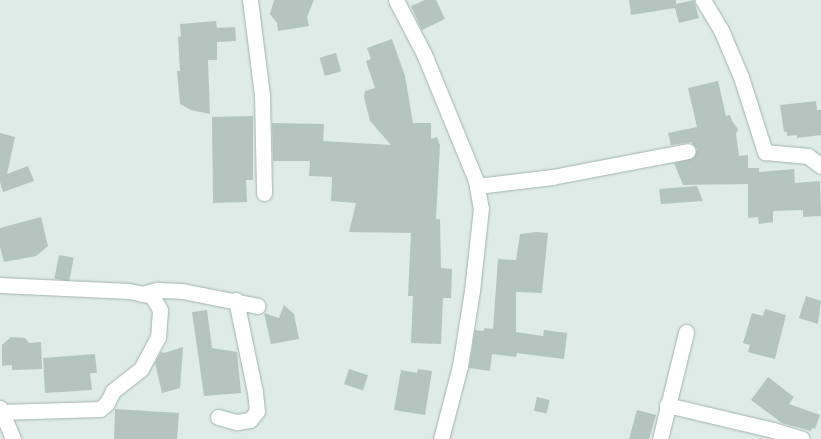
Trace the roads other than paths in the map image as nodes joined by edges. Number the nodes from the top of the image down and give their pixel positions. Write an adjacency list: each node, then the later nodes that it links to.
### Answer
1 (250, 0): 7 (street)
2 (396, 0): 6 (street)
3 (703, 0): 5 (street)
4 (688, 151): 6 (street)
5 (821, 166)
6 (477, 186): 17 (street)
7 (264, 193)
8 (0, 286): 9 (street)
9 (142, 294): 10 (street); 14 (street)
10 (236, 300): 11 (street); 15 (street)
11 (258, 306)
12 (686, 332): 13 (street)
13 (668, 405): 18 (street); 19 (street)
14 (1, 411): 16 (street)
15 (218, 417)
16 (13, 439)
17 (441, 439)
18 (660, 439)
19 (802, 439)

